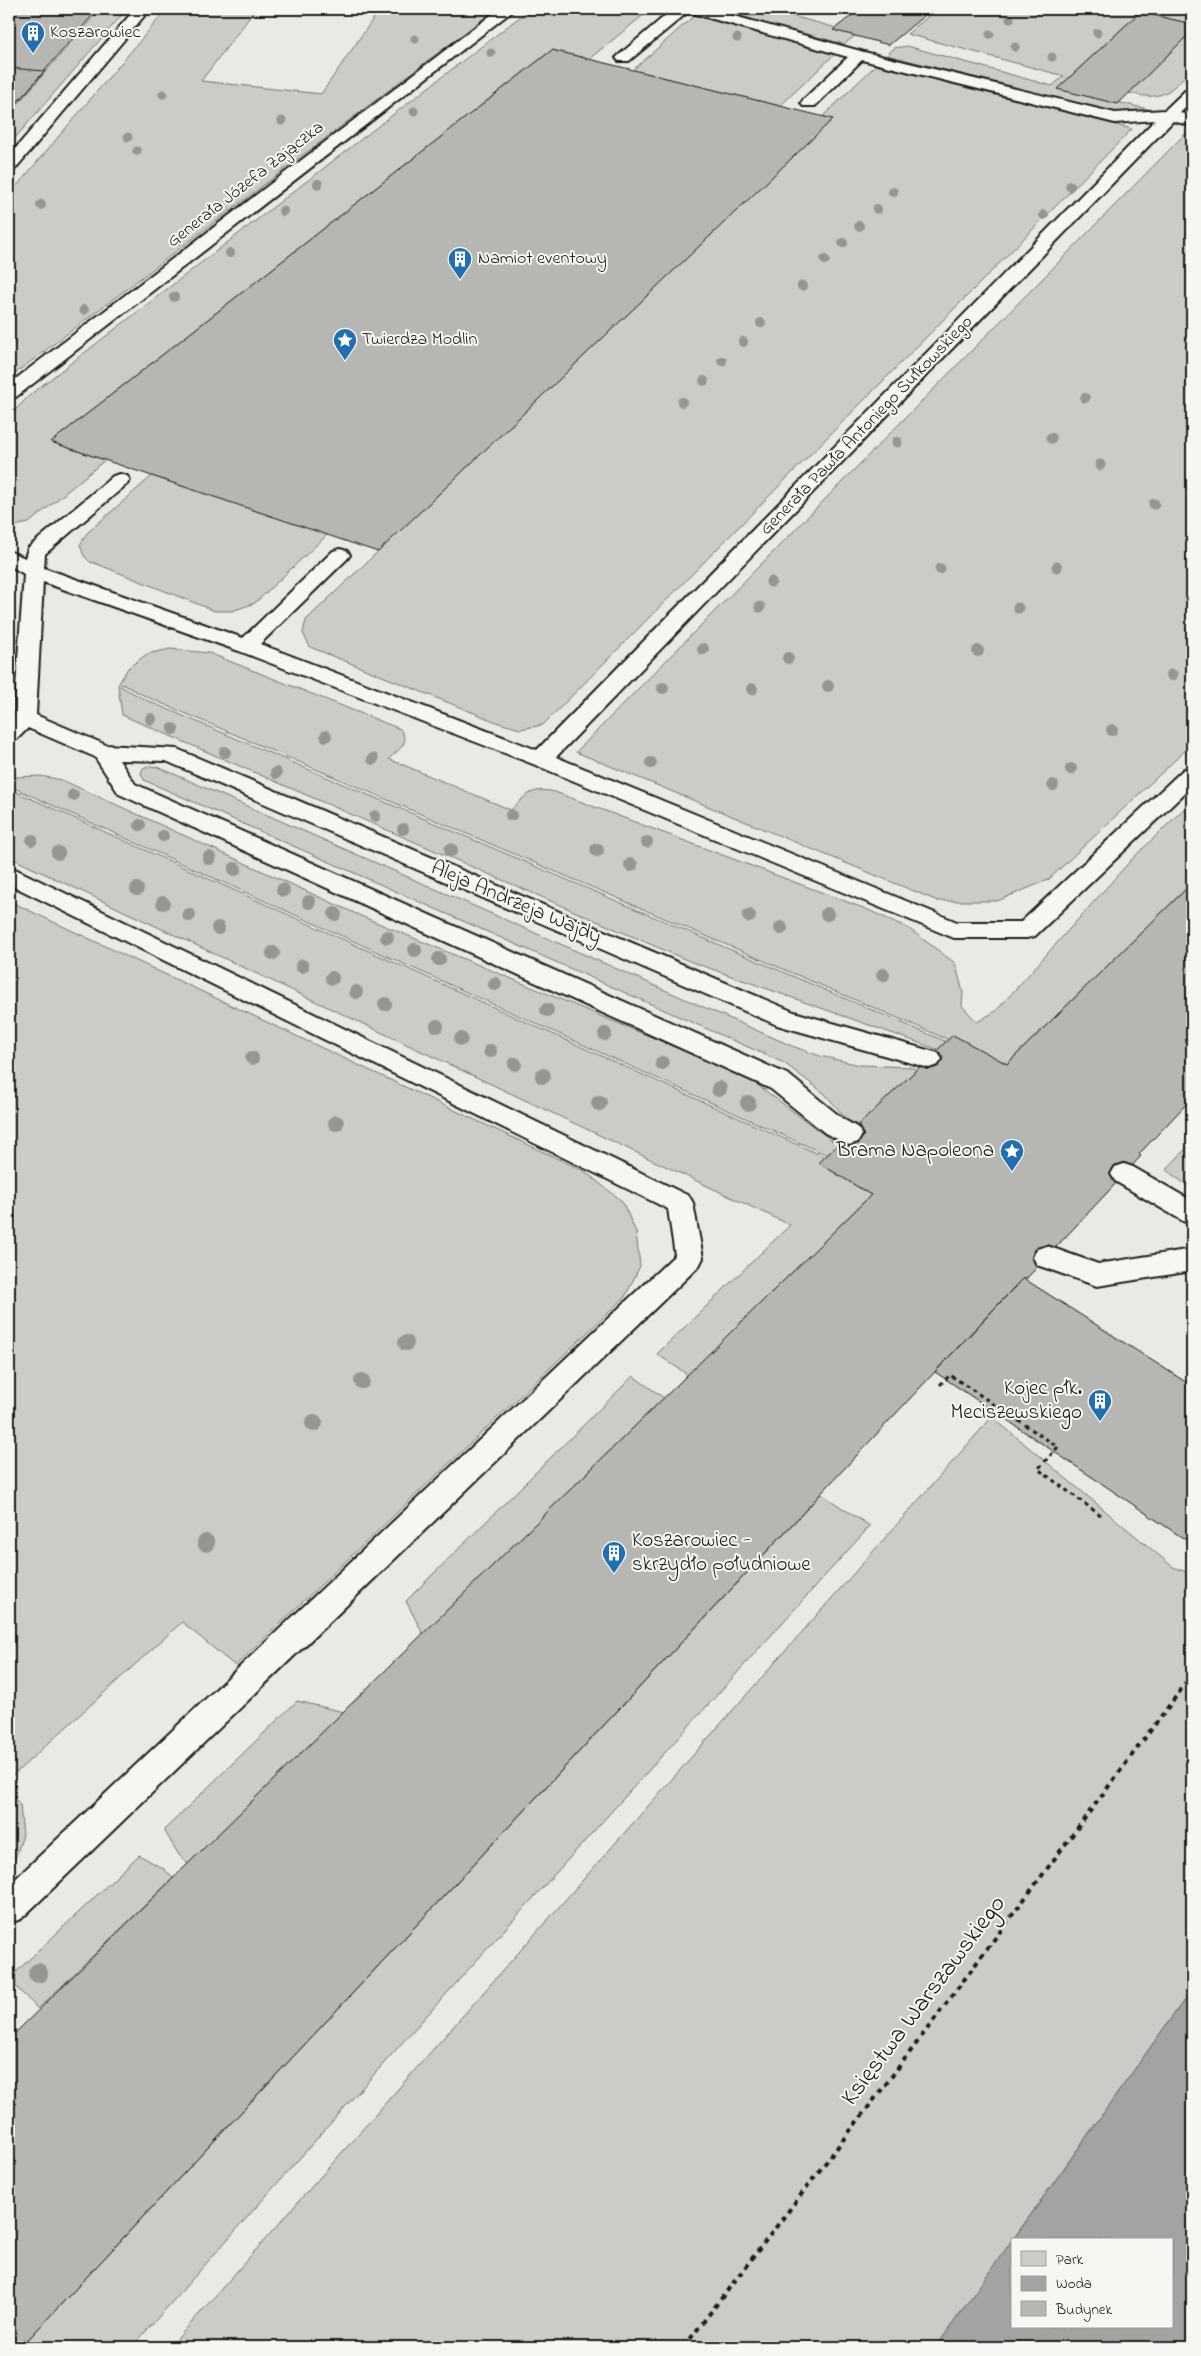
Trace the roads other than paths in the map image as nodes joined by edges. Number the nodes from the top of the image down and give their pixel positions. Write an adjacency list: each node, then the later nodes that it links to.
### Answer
1 (143, 9): 11 (lane)
2 (508, 9): 12 (lane, Generała Józefa Zajączka)
3 (682, 9): 6 (lane)
4 (693, 9): 5 (lane)
5 (859, 54): 8 (lane); 9 (lane)
6 (624, 58)
7 (1192, 92): 9 (lane, Generała Pawła Antoniego Sułkowskiego)
8 (809, 103)
9 (1169, 115): 10 (lane); 21 (lane, Generała Pawła Antoniego Sułkowskiego)
10 (1192, 121)
11 (9, 166)
12 (9, 393)
13 (120, 480): 16 (lane)
14 (340, 555): 17 (lane)
15 (9, 557): 16 (lane)
16 (33, 571): 17 (lane); 18 (lane)
17 (246, 646): 21 (lane)
18 (25, 718): 19 (lane); 20 (lane, Aleja Andrzeja Wajdy)
19 (9, 734)
20 (103, 752): 24 (lane, Aleja Andrzeja Wajdy); 25 (lane)
21 (541, 759): 22 (lane)
22 (1192, 774)
23 (9, 874): 30 (lane)
24 (929, 1059)
25 (849, 1135)
26 (1124, 1174): 27 (lane)
27 (1192, 1214)
28 (1047, 1257): 29 (lane)
29 (1192, 1260)
30 (9, 1907)

